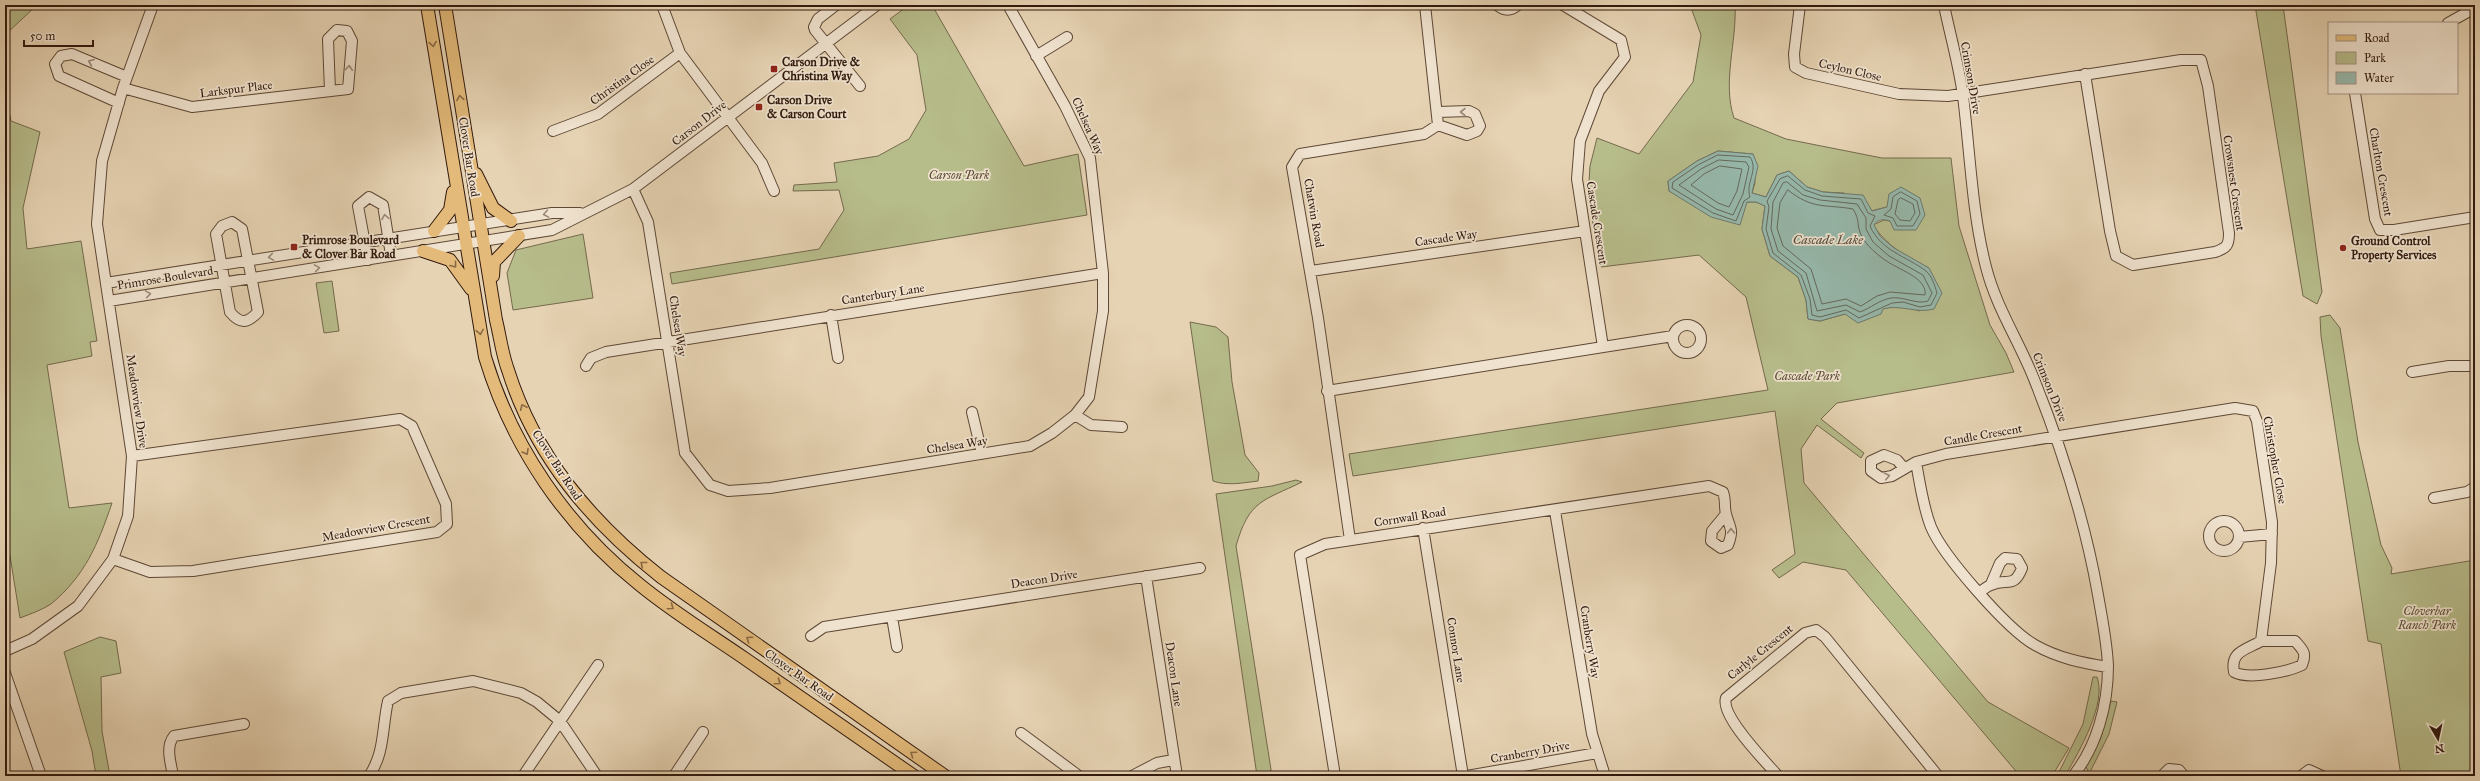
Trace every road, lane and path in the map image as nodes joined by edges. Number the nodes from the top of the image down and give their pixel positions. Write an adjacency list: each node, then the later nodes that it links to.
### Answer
1 (153, 5): 21 (street, Meadowview Drive)
2 (427, 5): 33 (main road, Clover Bar Road, one-way to 33)
3 (445, 5): 32 (main road, Clover Bar Road, one-way to 3)
4 (662, 5): 18 (street)
5 (836, 5): 17 (street)
6 (877, 5): 17 (street, Carson Drive)
7 (1008, 5): 19 (street, Chelsea Way)
8 (1425, 5): 28 (street)
9 (1497, 5): 10 (street)
10 (1518, 5)
11 (1563, 5): 42 (street, Cascade Crescent)
12 (1800, 5): 25 (street, Ceylon Close)
13 (1944, 5): 25 (street, Crimson Drive)
14 (2475, 8): 15 (street)
15 (2450, 22)
16 (1067, 37): 19 (street)
17 (825, 43): 22 (street); 29 (street, Carson Drive)
18 (680, 53): 29 (street); 31 (street, Christina Close)
19 (1036, 56): 54 (street, Chelsea Way)
20 (2085, 74): 20 (street, Crowsnest Crescent); 25 (street, Crowsnest Crescent)
21 (127, 77): 23 (street, Meadowview Drive); 27 (street, one-way to 27)
22 (860, 86)
23 (123, 88): 24 (street, Larkspur Place); 27 (street, Meadowview Drive)
24 (330, 90): 24 (street, Larkspur Place, one-way to 24)
25 (1962, 93): 73 (street, Crimson Drive)
26 (2355, 94): 37 (street, Charlton Crescent)
27 (119, 103): 57 (street, Meadowview Drive)
28 (1438, 112): 30 (street); 30 (street, one-way to 28)
29 (728, 117): 34 (street, Carson Drive); 35 (street)
30 (1438, 126): 53 (street, Chatwin Road)
31 (553, 131)
32 (470, 164): 38 (main road); 39 (main road, Clover Bar Road)
33 (454, 181): 40 (main road, Clover Bar Road); 41 (main road)
34 (633, 189): 36 (street, Carson Drive); 63 (street, Chelsea Way)
35 (774, 191)
36 (582, 213): 38 (street, Carson Drive, one-way to 38); 43 (street, Carson Drive)
37 (2475, 217)
38 (511, 221): 39 (street, Carson Drive)
39 (480, 225): 40 (street, Carson Drive); 46 (main road, Clover Bar Road)
40 (463, 228): 41 (street, Primrose Boulevard); 47 (main road, Clover Bar Road)
41 (434, 231): 44 (street, Primrose Boulevard)
42 (1585, 231): 53 (street, Cascade Way); 64 (street, Cascade Crescent)
43 (518, 236): 46 (street, Carson Drive); 58 (main road)
44 (388, 239): 45 (street, Primrose Boulevard); 45 (street, one-way to 45); 49 (street)
45 (366, 242): 50 (street); 51 (street, Primrose Boulevard, one-way to 51)
46 (483, 242): 47 (street, Carson Drive); 58 (main road, Clover Bar Road)
47 (465, 244): 48 (street, Primrose Boulevard); 59 (main road, Clover Bar Road)
48 (422, 251): 49 (street, Primrose Boulevard); 59 (main road, one-way to 59)
49 (391, 255): 50 (street, Primrose Boulevard)
50 (368, 260): 55 (street, Primrose Boulevard, one-way to 50)
51 (246, 261): 52 (street, Primrose Boulevard); 52 (street, Primrose Boulevard); 55 (street, Primrose Boulevard)
52 (222, 266): 56 (street, Primrose Boulevard); 57 (street, Primrose Boulevard)
53 (1311, 271): 69 (street, Chatwin Road)
54 (1103, 272): 61 (street, Canterbury Lane); 71 (street, Chelsea Way)
55 (250, 278): 56 (street, Primrose Boulevard); 56 (street, Primrose Boulevard)
56 (225, 281): 60 (street, Primrose Boulevard, one-way to 56)
57 (106, 283): 60 (street, Meadowview Drive)
58 (491, 293): 113 (main road, Clover Bar Road, one-way to 58)
59 (474, 294): 112 (main road, Clover Bar Road, one-way to 112)
60 (109, 301): 75 (street, Meadowview Drive)
61 (831, 315): 63 (street, Canterbury Lane); 65 (street)
62 (1673, 336): 64 (street)
63 (667, 342): 66 (street, Canterbury Lane); 74 (street, Chelsea Way)
64 (1603, 347): 69 (street)
65 (838, 358)
66 (586, 366)
67 (2475, 366): 68 (street)
68 (2412, 372)
69 (1328, 391): 85 (street, Chatwin Road)
70 (972, 412): 74 (street)
71 (1075, 415): 72 (street); 74 (street, Chelsea Way)
72 (1122, 427)
73 (2055, 436): 76 (street, Candle Crescent); 83 (street, Christopher Close); 97 (street, Crimson Drive)
74 (982, 454)
75 (132, 456): 86 (street, Meadowview Drive); 86 (street, Meadowview Crescent)
76 (1916, 462): 77 (street, Candle Crescent); 90 (street)
77 (1904, 468)
78 (2475, 487): 79 (street)
79 (2434, 498)
80 (1555, 511): 81 (street, Cornwall Road); 82 (street, Cornwall Road); 103 (street, Cranberry Way)
81 (1726, 514)
82 (1424, 528): 85 (street, Cornwall Road); 118 (street, Connor Lane)
83 (2272, 534): 84 (street); 93 (street, Christopher Close)
84 (2239, 537)
85 (1350, 540): 117 (street, Cornwall Road)
86 (113, 560): 95 (street, Meadowview Drive)
87 (1200, 568): 88 (street, Deacon Drive)
88 (1146, 576): 91 (street, Deacon Drive); 104 (street, Deacon Lane)
89 (1991, 584): 90 (street)
90 (1980, 592): 97 (street)
91 (892, 617): 92 (street, Deacon Drive); 94 (street)
92 (811, 636)
93 (2261, 641): 93 (street)
94 (897, 647)
95 (5, 651)
96 (598, 664): 99 (street)
97 (2108, 667): 105 (street, Crimson Drive)
98 (5, 672): 106 (street)
99 (560, 721): 108 (street); 109 (street); 110 (street)
100 (244, 724): 107 (street)
101 (703, 732): 111 (street)
102 (1021, 733): 114 (street)
103 (1597, 753): 119 (street, Cranberry Drive); 120 (street, Cranberry Way)
104 (1173, 760): 115 (street); 116 (street, Deacon Lane)
105 (2076, 775)
106 (41, 776)
107 (173, 776)
108 (369, 776)
109 (523, 776)
110 (597, 776)
111 (674, 776)
112 (914, 776)
113 (945, 776)
114 (1079, 776)
115 (1132, 776)
116 (1176, 776)
117 (1335, 776)
118 (1462, 776)
119 (1467, 776)
120 (1605, 776)
121 (1778, 776): 122 (street, Carlyle Crescent)
122 (1938, 776)
123 (2162, 776): 124 (street)
124 (2184, 776)
125 (2300, 776): 126 (street)
126 (2322, 776)

